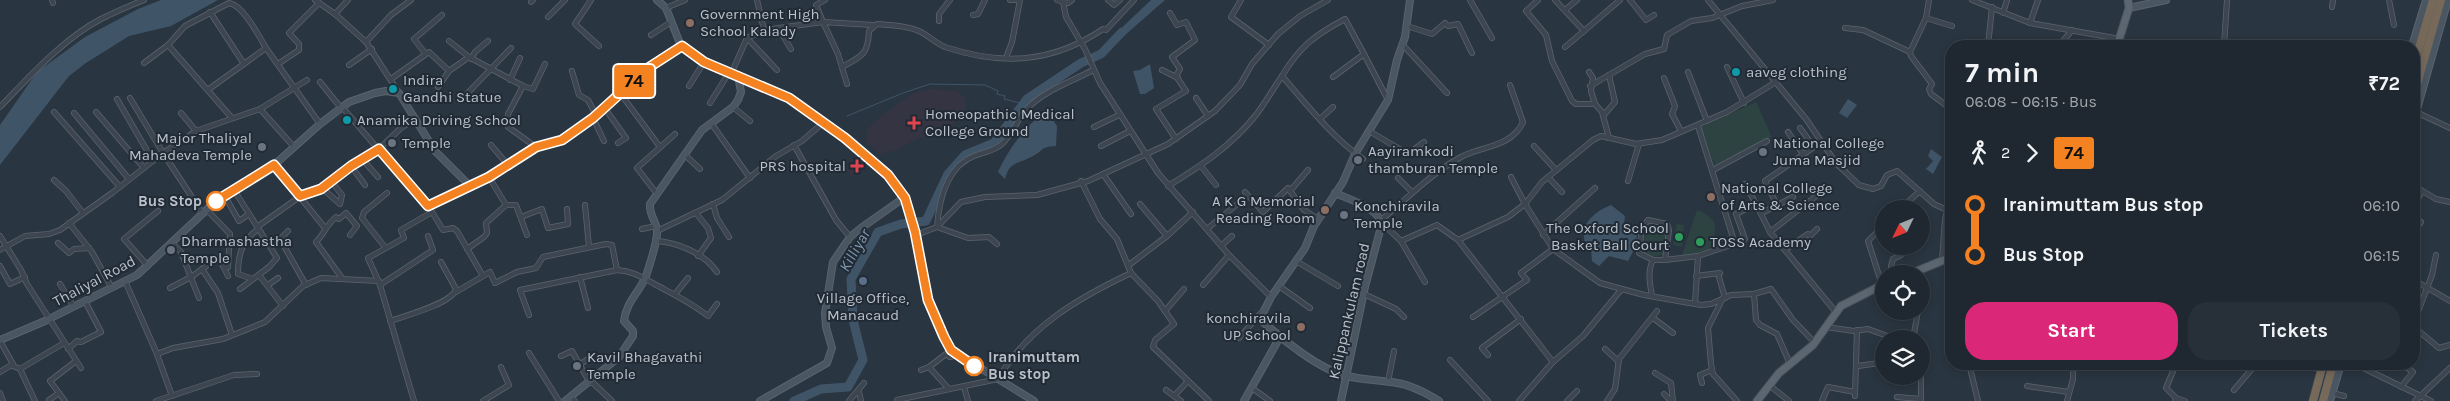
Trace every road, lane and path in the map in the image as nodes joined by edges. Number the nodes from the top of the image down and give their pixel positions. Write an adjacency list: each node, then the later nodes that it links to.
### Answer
1 (144, 0): 152 (street)
2 (348, 0): 52 (street)
3 (410, 0): 83 (street)
4 (565, 0): 57 (street)
5 (591, 0): 88 (street)
6 (657, 0): 47 (street)
7 (685, 0): 47 (street)
8 (757, 0): 69 (street)
9 (825, 0): 42 (street)
10 (950, 0): 59 (street)
11 (985, 0): 55 (street)
12 (1015, 0): 99 (street)
13 (1057, 0): 43 (street)
14 (1072, 0): 43 (street)
15 (1108, 0): 16 (street)
16 (1120, 0)
17 (1134, 0): 84 (street)
18 (1241, 0): 86 (street)
19 (1328, 0): 86 (street)
20 (1410, 0): 65 (street)
21 (1470, 0): 74 (street)
22 (1539, 0): 150 (street)
23 (1555, 0): 48 (street)
24 (1577, 0): 48 (street)
25 (1620, 0): 71 (street)
26 (1630, 0): 56 (street)
27 (1708, 0): 53 (street)
28 (1773, 0): 53 (street)
29 (1929, 0): 58 (street)
30 (1972, 0): 45 (street)
31 (2008, 0): 51 (street)
32 (2038, 0): 62 (street)
33 (2166, 0): 44 (street)
34 (2227, 0): 79 (street)
35 (2333, 0): 46 (street)
36 (2389, 0): 64 (street)
37 (2426, 0): 80 (street)
38 (2434, 0): 90 (highway)
39 (2441, 0): 121 (highway)
40 (2448, 0): 145 (street)
41 (317, 2): 52 (street); 106 (street)
42 (815, 2): 61 (street)
43 (1063, 2): 84 (street)
44 (2129, 4): 78 (main road)
45 (1992, 7): 51 (street); 75 (street)
46 (2332, 7)
47 (666, 8): 60 (street)
48 (1565, 10): 71 (street)
49 (210, 12): 85 (street); 92 (street); 105 (street)
50 (1170, 13): 124 (street)
51 (2003, 13): 62 (street)
52 (335, 14): 83 (street)
53 (1720, 14): 120 (street); 130 (street)
54 (442, 15): 97 (street)
55 (973, 15)
56 (1654, 15)
57 (548, 17)
58 (1926, 18): 66 (street); 96 (street)
59 (939, 21)
60 (671, 22): 72 (street); 89 (street)
61 (823, 22): 63 (street); 68 (street); 109 (street)
62 (2030, 23): 70 (street)
63 (873, 25): 84 (street); 109 (street)
64 (2394, 25)
65 (1407, 26): 87 (street); 98 (street)
66 (1952, 26)
67 (1845, 28): 96 (street)
68 (779, 29): 69 (street); 95 (street)
69 (764, 30): 73 (street)
70 (2072, 30): 76 (street); 77 (street)
71 (1584, 31): 91 (street)
72 (651, 35)
73 (747, 38): 112 (street); 119 (street)
74 (1492, 38)
75 (1989, 40)
76 (2064, 40)
77 (2108, 40)
78 (2120, 40)
79 (2224, 40)
80 (2414, 40)
81 (449, 41): 101 (street)
82 (488, 41): 101 (street)
83 (366, 42): 94 (street)
84 (1081, 44): 113 (street)
85 (168, 45): 104 (street); 138 (street)
86 (1269, 45): 166 (street)
87 (1402, 45): 141 (street); 146 (street)
88 (599, 46)
89 (682, 46): 103 (street); 140 (street)
90 (2420, 46)
91 (1565, 47)
92 (266, 48): 105 (street); 106 (street)
93 (511, 48): 111 (street)
94 (372, 49): 107 (street); 127 (street)
95 (791, 49)
96 (1910, 52): 151 (street)
97 (425, 53): 115 (street); 127 (street)
98 (1472, 53)
99 (1007, 54)
100 (1364, 54): 122 (street); 123 (street); 146 (street)
101 (470, 58): 111 (street); 115 (street)
102 (520, 58): 128 (street)
103 (704, 62): 119 (street); 134 (street)
104 (144, 63)
105 (244, 64): 138 (street)
106 (278, 64): 136 (street)
107 (348, 64)
108 (545, 64): 133 (street)
109 (842, 67): 131 (street)
110 (1727, 67): 148 (street)
111 (490, 69): 128 (street); 147 (street)
112 (777, 70)
113 (1093, 70): 164 (street); 285 (street)
114 (1162, 70): 124 (street)
115 (449, 71): 137 (street)
116 (572, 71): 165 (street)
117 (1589, 72): 135 (street)
118 (1688, 72): 173 (street)
119 (733, 73): 149 (street); 155 (street); 174 (street)
120 (1609, 75): 135 (street); 167 (street)
121 (2420, 75)
122 (1282, 76): 171 (street); 213 (street)
123 (1333, 77)
124 (1178, 78): 188 (street)
125 (1664, 78): 184 (street)
126 (307, 80): 136 (street)
127 (391, 80): 139 (street)
128 (510, 80): 133 (street)
129 (320, 82): 153 (street)
130 (1776, 82): 148 (street); 241 (street)
131 (847, 84)
132 (1510, 84): 244 (street)
133 (523, 86): 198 (street)
134 (689, 86)
135 (1590, 86): 150 (street)
136 (295, 88): 157 (street); 176 (street)
137 (438, 88)
138 (209, 89): 169 (street)
139 (399, 93): 153 (street, Thaliyal Road); 170 (street)
140 (620, 93): 154 (street); 200 (street)
141 (1447, 93)
142 (116, 98): 168 (street)
143 (130, 98): 158 (street)
144 (1196, 98): 166 (street)
145 (2420, 98)
146 (1388, 100): 183 (street)
147 (460, 101)
148 (1744, 102): 173 (street)
149 (710, 103)
150 (1596, 104): 167 (street)
151 (1945, 104)
152 (0, 107)
153 (342, 107): 176 (street, Thaliyal Road); 201 (street)
154 (604, 107): 165 (street); 192 (street)
155 (733, 107): 172 (street); 175 (street)
156 (1333, 107): 171 (street)
157 (260, 109): 169 (street); 199 (street)
158 (138, 110): 168 (street); 202 (street)
159 (54, 112): 234 (street)
160 (96, 112): 214 (street)
161 (74, 113): 226 (street)
162 (181, 113): 181 (street)
163 (2420, 114): 180 (street)
164 (1119, 115): 178 (street); 182 (street)
165 (595, 116): 189 (street); 198 (street)
166 (1208, 116): 188 (street)
167 (1603, 116): 187 (street)
168 (127, 117): 209 (street)
169 (232, 118): 181 (street)
170 (416, 119): 201 (street); 235 (street)
171 (1320, 119): 204 (street)
172 (750, 121)
173 (1707, 121): 177 (street)
174 (824, 122): 193 (street); 254 (street)
175 (711, 123): 206 (street); 224 (street)
176 (320, 124): 199 (street, Thaliyal Road)
177 (1698, 126): 184 (street); 218 (street)
178 (1094, 127)
179 (1800, 128): 205 (street)
180 (2450, 128)
181 (196, 131): 202 (street)
182 (1130, 131): 196 (street); 203 (street)
183 (1369, 131): 191 (street); 204 (street)
184 (1681, 131): 194 (street)
185 (1788, 132): 205 (street)
186 (675, 134): 200 (street)
187 (1609, 138): 194 (street); 217 (street)
188 (1176, 139): 203 (street)
189 (604, 141)
190 (1767, 141): 218 (street)
191 (1424, 142)
192 (618, 143)
193 (794, 144): 224 (street); 305 (street)
194 (1639, 144): 230 (street)
195 (491, 145): 211 (street)
196 (1101, 146)
197 (1534, 146): 217 (street)
198 (536, 147): 211 (street)
199 (294, 148): 210 (street, Thaliyal Road)
200 (660, 148): 249 (street)
201 (379, 149): 207 (street); 265 (street)
202 (163, 153): 209 (street); 269 (street)
203 (1146, 154): 219 (street); 236 (street)
204 (1355, 154): 208 (street); 247 (street)
205 (1803, 154): 264 (street)
206 (686, 156): 215 (street); 249 (street)
207 (362, 159): 212 (street); 220 (street)
208 (1363, 159)
209 (153, 161): 214 (street)
210 (274, 165): 239 (street, Thaliyal Road); 252 (street)
211 (508, 165): 221 (street)
212 (351, 166): 228 (street); 232 (street)
213 (1201, 166): 233 (street); 236 (street)
214 (144, 168): 226 (street)
215 (700, 169)
216 (1308, 170): 240 (street)
217 (1556, 170): 223 (street)
218 (1713, 170): 274 (street)
219 (1103, 174): 229 (street); 277 (street)
220 (378, 177)
221 (489, 177): 235 (street); 258 (street)
222 (1511, 177): 261 (street)
223 (1548, 177): 245 (street); 261 (street)
224 (750, 178): 259 (street)
225 (1398, 178): 244 (street)
226 (129, 179): 234 (street)
227 (54, 180): 272 (street)
228 (331, 181): 237 (street); 237 (street)
229 (1081, 181): 285 (street); 333 (street)
230 (1628, 181)
231 (1745, 184): 262 (street)
232 (365, 185)
233 (1216, 185)
234 (120, 186): 272 (street)
235 (470, 186): 265 (street)
236 (1168, 186): 271 (street)
237 (322, 188): 252 (street)
238 (1594, 188): 298 (street)
239 (234, 190): 251 (street, Thaliyal Road); 276 (street)
240 (1290, 191): 243 (street); 280 (street)
241 (1920, 191): 255 (street); 267 (street)
242 (2422, 191): 250 (street); 257 (street)
243 (1245, 192)
244 (1412, 192): 282 (street)
245 (1562, 192)
246 (388, 193): 281 (street)
247 (1335, 193): 280 (street); 282 (street)
248 (1820, 193): 294 (street)
249 (657, 194): 288 (street)
250 (2420, 195)
251 (225, 196): 269 (street, Thaliyal Road); 276 (street)
252 (300, 196): 286 (street); 287 (street)
253 (1793, 197): 264 (street)
254 (905, 198): 295 (street); 305 (street)
255 (1910, 200)
256 (1240, 202): 289 (street)
257 (2450, 202)
258 (506, 204): 279 (street); 318 (street)
259 (713, 204): 273 (street); 304 (street)
260 (1140, 204): 302 (street)
261 (1525, 204): 298 (street); 306 (street)
262 (1756, 204): 275 (street); 278 (street)
263 (585, 205): 317 (street)
264 (1777, 205): 275 (street)
265 (428, 206): 270 (street)
266 (567, 209): 279 (street)
267 (1945, 209)
268 (158, 211): 337 (street)
269 (205, 212): 310 (street, Thaliyal Road); 338 (street)
270 (432, 212): 315 (street); 318 (street)
271 (1194, 212): 289 (street); 302 (street)
272 (83, 213): 283 (street)
273 (696, 213): 288 (street); 325 (street)
274 (1725, 213): 278 (street); 312 (street)
275 (1762, 213): 294 (street)
276 (250, 214): 286 (street)
277 (1131, 214)
278 (1736, 214): 312 (street)
279 (520, 217): 297 (street)
280 (1318, 220): 330 (street)
281 (364, 221): 284 (street); 315 (street)
282 (1381, 222): 308 (street); 375 (street, Kalippankulam road)
283 (69, 223): 314 (street); 316 (street)
284 (357, 226): 287 (street); 296 (street)
285 (937, 227): 295 (street); 311 (street)
286 (258, 228): 344 (street); 355 (street)
287 (325, 228): 352 (street)
288 (656, 228): 290 (street); 307 (street)
289 (1208, 228): 313 (street)
290 (642, 229)
291 (1816, 229): 321 (street)
292 (288, 230): 361 (street)
293 (1945, 230): 331 (street)
294 (1770, 232): 321 (street)
295 (916, 233): 419 (street)
296 (350, 235)
297 (527, 235)
298 (1543, 235): 319 (street)
299 (1875, 235): 334 (street)
300 (0, 236): 314 (street)
301 (428, 236): 358 (street)
302 (1167, 236): 333 (street)
303 (1232, 236): 313 (street)
304 (729, 237)
305 (850, 237): 494 (street)
306 (1458, 240): 308 (street); 377 (street)
307 (655, 241): 325 (street); 349 (street)
308 (1400, 241): 357 (street)
309 (58, 243): 316 (street)
310 (172, 243): 337 (street, Thaliyal Road); 348 (street)
311 (997, 244)
312 (1736, 244): 326 (street)
313 (1222, 245): 322 (street)
314 (6, 246): 320 (street); 350 (street)
315 (384, 247): 358 (street)
316 (89, 248): 366 (street)
317 (589, 248): 341 (street); 346 (street)
318 (467, 249): 346 (street)
319 (1553, 249): 372 (street); 377 (street)
320 (0, 250)
321 (1785, 250): 393 (street)
322 (1229, 255): 362 (street); 379 (street)
323 (1901, 255): 335 (street)
324 (2436, 255): 369 (street)
325 (698, 256): 342 (street)
326 (1698, 256): 328 (street); 347 (street)
327 (1653, 260): 328 (street); 328 (street); 378 (street)
328 (1665, 260)
329 (1945, 260): 331 (main road)
330 (1296, 261): 364 (street); 365 (street)
331 (1942, 261): 339 (main road)
332 (441, 262): 373 (street)
333 (1129, 265): 343 (street)
334 (1876, 265)
335 (1891, 265)
336 (0, 266): 350 (street)
337 (148, 266): 356 (street, Thaliyal Road)
338 (223, 266): 340 (street); 345 (street)
339 (1930, 266)
340 (202, 269): 348 (street); 407 (street)
341 (617, 270): 349 (street); 353 (street)
342 (717, 272)
343 (1131, 273): 391 (street); 453 (street)
344 (259, 275): 355 (street); 363 (street)
345 (228, 276)
346 (483, 276): 373 (street)
347 (1696, 276): 381 (street); 385 (street)
348 (190, 277): 367 (street); 380 (street)
349 (645, 277): 374 (street); 455 (street)
350 (25, 278): 400 (street)
351 (278, 278): 363 (street)
352 (342, 278): 358 (street); 361 (street)
353 (580, 278): 389 (street); 395 (street)
354 (688, 278): 374 (street)
355 (253, 280): 370 (street)
356 (125, 282): 366 (street, Thaliyal Road); 418 (street)
357 (1424, 282)
358 (380, 283): 401 (street)
359 (60, 284): 388 (street)
360 (2420, 284): 369 (street)
361 (306, 285): 387 (street)
362 (1203, 285)
363 (268, 286): 387 (street)
364 (1279, 286): 379 (street); 390 (street)
365 (1338, 286)
366 (112, 288): 383 (street, Thaliyal Road)
367 (170, 288)
368 (1875, 288): 393 (main road)
369 (2426, 288): 382 (street); 386 (street)
370 (240, 289)
371 (1184, 289): 391 (street)
372 (1621, 290): 378 (street); 426 (street)
373 (456, 292): 401 (street)
374 (675, 294): 384 (street)
375 (1364, 294): 396 (street); 452 (street, Kalippankulam road)
376 (1754, 294): 381 (street); 411 (street); 427 (street)
377 (1503, 296): 397 (street); 398 (street)
378 (1652, 296): 385 (street)
379 (1271, 297): 394 (street)
380 (199, 298)
381 (1724, 298): 385 (street); 438 (street)
382 (2450, 301)
383 (85, 302): 388 (street, Thaliyal Road); 414 (street)
384 (717, 304)
385 (1695, 304)
386 (2420, 305)
387 (283, 306): 407 (street)
388 (74, 307): 400 (street, Thaliyal Road)
389 (588, 308)
390 (1310, 308)
391 (1165, 311): 454 (street)
392 (1657, 311): 399 (street)
393 (1835, 311): 402 (main road)
394 (1262, 312): 408 (street); 409 (street)
395 (529, 316)
396 (1404, 317)
397 (1473, 317)
398 (1520, 318): 420 (street); 426 (street)
399 (1652, 318): 406 (street); 425 (street)
400 (49, 319): 410 (street, Thaliyal Road); 412 (street)
401 (390, 321): 490 (street)
402 (1826, 327): 403 (street); 411 (main road)
403 (1857, 330): 404 (street); 431 (street)
404 (1875, 332)
405 (2420, 332): 413 (street)
406 (1673, 334)
407 (232, 335): 418 (street)
408 (1280, 337): 452 (street); 464 (street)
409 (1239, 338)
410 (0, 340): 430 (street)
411 (1815, 342): 427 (main road)
412 (64, 343): 414 (street); 436 (street)
413 (2450, 345)
414 (68, 349): 424 (street)
415 (1605, 349): 425 (street)
416 (1394, 351): 456 (street)
417 (529, 353): 492 (street)
418 (157, 354): 475 (street)
419 (957, 355): 433 (street); 453 (street)
420 (1488, 355)
421 (562, 356): 429 (street)
422 (591, 358): 429 (street)
423 (1450, 360): 504 (street)
424 (76, 361): 434 (street); 472 (street)
425 (1618, 361): 507 (street)
426 (1553, 362): 505 (street)
427 (1791, 364): 459 (main road)
428 (1875, 364): 431 (street)
429 (579, 365): 455 (street)
430 (13, 366): 436 (street); 449 (street)
431 (1858, 366): 512 (street)
432 (501, 367): 491 (street)
433 (929, 367): 437 (street); 465 (street)
434 (81, 368)
435 (2450, 368): 478 (street)
436 (20, 369): 487 (street)
437 (921, 370)
438 (1712, 370): 458 (street); 509 (street)
439 (1970, 370): 513 (street)
440 (2072, 370): 470 (street)
441 (2174, 370): 485 (street)
442 (2251, 370): 467 (street)
443 (2318, 370): 516 (street)
444 (2319, 370): 517 (highway)
445 (2332, 370): 518 (highway)
446 (2339, 370): 473 (street)
447 (2367, 370): 463 (street)
448 (2410, 370): 463 (street)
449 (0, 372)
450 (1655, 373): 508 (street)
451 (257, 374): 475 (street)
452 (1347, 377): 456 (street); 503 (street, Kalippankulam road)
453 (998, 379): 462 (street); 498 (street)
454 (1188, 381): 476 (street); 500 (street)
455 (590, 382): 481 (street); 493 (street)
456 (1388, 382): 483 (street)
457 (864, 383): 469 (street)
458 (1702, 383)
459 (1769, 385): 510 (main road); 511 (street)
460 (1921, 385): 484 (street)
461 (2027, 386): 470 (street)
462 (964, 387): 465 (street); 497 (street)
463 (2401, 387): 478 (street)
464 (1252, 388): 501 (street); 502 (street)
465 (949, 389): 482 (street)
466 (1166, 390): 476 (street)
467 (2234, 390)
468 (1577, 391): 506 (street)
469 (859, 392): 495 (street); 496 (street)
470 (2070, 392): 514 (street)
471 (0, 393): 486 (street)
472 (59, 393): 480 (street); 488 (street)
473 (2332, 393): 477 (street); 519 (street)
474 (1664, 394): 508 (street)
475 (172, 396): 489 (street)
476 (1174, 396): 499 (street)
477 (2344, 396)
478 (2419, 396): 520 (street); 521 (street)
479 (1897, 397): 484 (street)
480 (49, 400)
481 (570, 400)
482 (897, 400)
483 (1437, 400)
484 (1921, 400)
485 (2176, 400): 515 (street)
486 (3, 401)
487 (35, 401)
488 (65, 401)
489 (156, 401)
490 (414, 401)
491 (482, 401)
492 (559, 401)
493 (612, 401)
494 (760, 401)
495 (849, 401)
496 (861, 401)
497 (968, 401)
498 (1034, 401)
499 (1181, 401)
500 (1208, 401)
501 (1244, 401)
502 (1270, 401)
503 (1341, 401)
504 (1488, 401)
505 (1519, 401)
506 (1567, 401)
507 (1607, 401)
508 (1672, 401)
509 (1737, 401)
510 (1757, 401)
511 (1789, 401)
512 (1822, 401)
513 (1978, 401)
514 (2068, 401)
515 (2185, 401)
516 (2309, 401)
517 (2313, 401)
518 (2323, 401)
519 (2330, 401)
520 (2415, 401)
521 (2431, 401)

